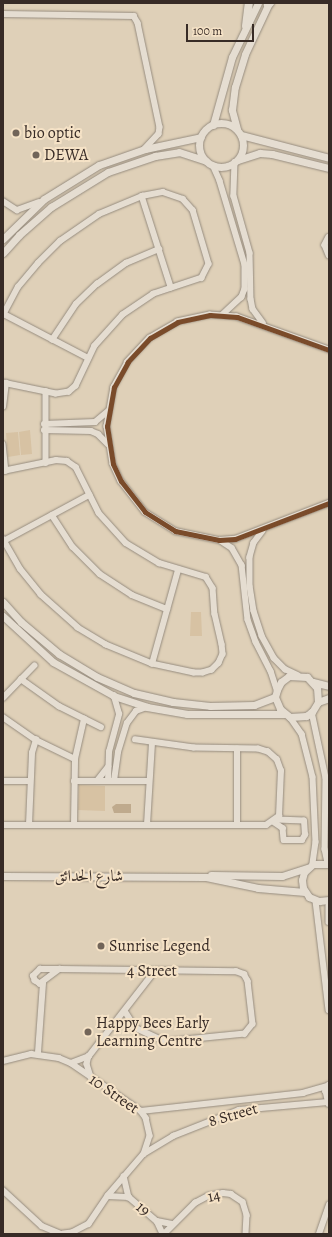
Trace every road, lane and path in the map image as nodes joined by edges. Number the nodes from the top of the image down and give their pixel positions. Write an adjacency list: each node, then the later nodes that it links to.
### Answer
1 (249, 3): 5 (main road)
2 (258, 3): 5 (street)
3 (269, 4): 7 (street)
4 (3, 14): 11 (street)
5 (246, 26): 6 (street)
6 (224, 84): 7 (street); 8 (street)
7 (235, 87): 9 (street)
8 (213, 125): 9 (street); 10 (street)
9 (239, 132): 12 (street); 14 (street)
10 (201, 137): 11 (street); 13 (street)
11 (146, 149): 18 (street)
12 (329, 158)
13 (206, 161): 15 (street); 23 (street)
14 (236, 161): 15 (street); 16 (street); 28 (street)
15 (213, 166): 27 (street)
16 (329, 168)
17 (142, 196): 22 (street); 25 (street); 26 (street)
18 (44, 199): 19 (street); 21 (street)
19 (3, 201)
20 (329, 237): 24 (street)
21 (3, 239)
22 (159, 249): 25 (street); 29 (street)
23 (3, 253)
24 (329, 255)
25 (171, 287): 31 (street)
26 (3, 314): 29 (street)
27 (223, 315): 28 (street); 35 (street)
28 (265, 325): 30 (street)
29 (52, 340): 31 (street)
30 (329, 350)
31 (88, 358): 33 (street)
32 (5, 383): 33 (street); 34 (street)
33 (46, 391): 36 (street)
34 (3, 407)
35 (108, 411): 38 (street); 45 (street)
36 (44, 413): 37 (street); 39 (street)
37 (57, 423): 38 (street); 39 (street)
38 (67, 423): 42 (street)
39 (44, 424): 40 (street)
40 (44, 430): 41 (street); 43 (street)
41 (56, 430): 42 (street); 43 (street)
42 (67, 431): 45 (street)
43 (44, 441): 46 (street)
44 (3, 444): 47 (street)
45 (109, 445): 53 (street)
46 (46, 463): 47 (street); 48 (street)
47 (5, 471)
48 (89, 495): 50 (street); 54 (street)
49 (329, 503): 51 (street)
50 (52, 515): 52 (street); 56 (street)
51 (265, 529): 53 (street); 60 (street)
52 (3, 540): 58 (street)
53 (219, 540): 64 (street)
54 (178, 570): 56 (street); 58 (street)
55 (3, 602): 64 (street)
56 (167, 609): 58 (street)
57 (3, 616): 65 (street)
58 (152, 664)
59 (34, 666): 61 (street)
60 (298, 675): 62 (street); 64 (street)
61 (21, 679): 66 (street); 73 (street)
62 (313, 682): 63 (street); 68 (street)
63 (329, 686)
64 (276, 694): 71 (street)
65 (114, 696): 69 (street); 79 (street)
66 (3, 698)
67 (329, 698): 68 (street)
68 (318, 702): 70 (street)
69 (147, 707): 71 (street); 80 (street)
70 (312, 712): 71 (street); 97 (street)
71 (287, 715): 98 (street)
72 (3, 717): 75 (street)
73 (84, 719): 74 (street); 81 (street)
74 (101, 727)
75 (36, 740): 81 (street); 85 (street)
76 (136, 740): 77 (street)
77 (152, 743): 78 (street); 90 (street)
78 (237, 749): 91 (street); 96 (street)
79 (108, 757): 80 (street); 83 (street)
80 (117, 758): 82 (street)
81 (75, 759): 86 (street)
82 (115, 766): 88 (street); 89 (street)
83 (108, 767): 87 (street); 88 (street)
84 (3, 781): 85 (street)
85 (30, 781): 93 (street)
86 (74, 781): 87 (street); 94 (street)
87 (97, 781): 88 (street)
88 (111, 781): 89 (street)
89 (126, 781): 90 (street)
90 (148, 781): 95 (street)
91 (275, 821): 91 (street); 96 (street)
92 (3, 825): 93 (street)
93 (30, 825): 94 (street)
94 (74, 825): 95 (street)
95 (147, 825): 96 (street)
96 (237, 825)
97 (329, 864): 98 (street, شارع الحدائق)
98 (310, 866): 100 (street, شارع الحدائق); 101 (street)
99 (3, 876): 100 (street, شارع الحدائق)
100 (176, 876): 101 (street, شارع الحدائق)
101 (305, 892): 103 (street)
102 (329, 900): 103 (street)
103 (316, 901): 111 (street)
104 (329, 906): 105 (street)
105 (329, 922)
106 (60, 969): 107 (street, 4 Street); 109 (street); 109 (street, 4 Street)
107 (142, 971): 108 (street, 4 Street); 110 (street)
108 (155, 971): 110 (street); 114 (street, 4 Street)
109 (43, 983): 115 (street)
110 (147, 984): 112 (street)
111 (329, 1010)
112 (124, 1012): 113 (street); 114 (street)
113 (114, 1024): 114 (street); 117 (street)
114 (138, 1030)
115 (38, 1053): 118 (street, 10 Street); 120 (street, 10 Street)
116 (3, 1056): 118 (street)
117 (89, 1056): 120 (street); 121 (street)
118 (12, 1057): 119 (street, 10 Street)
119 (3, 1061)
120 (71, 1063): 121 (street, 10 Street)
121 (91, 1078): 124 (street, 10 Street)
122 (328, 1085): 123 (street); 124 (street, 8 Street)
123 (329, 1103): 125 (street, 8 Street)
124 (141, 1111): 125 (street, 10 Street)
125 (144, 1154): 126 (street, 10 Street)
126 (124, 1176): 128 (street, 10 Street); 129 (street, 19)
127 (3, 1190): 133 (street, 10 Street)
128 (108, 1196): 129 (street, 19); 134 (street, 10 Street)
129 (129, 1197): 131 (street, 19)
130 (329, 1205): 139 (street)
131 (157, 1221): 132 (street, 19); 137 (street, 19)
132 (172, 1224): 137 (street, 14); 138 (street, 14)
133 (42, 1226): 135 (street); 136 (street, 10 Street)
134 (82, 1232): 136 (street, 10 Street)
135 (44, 1234)
136 (62, 1234)
137 (163, 1234)
138 (246, 1234)
139 (319, 1234)

